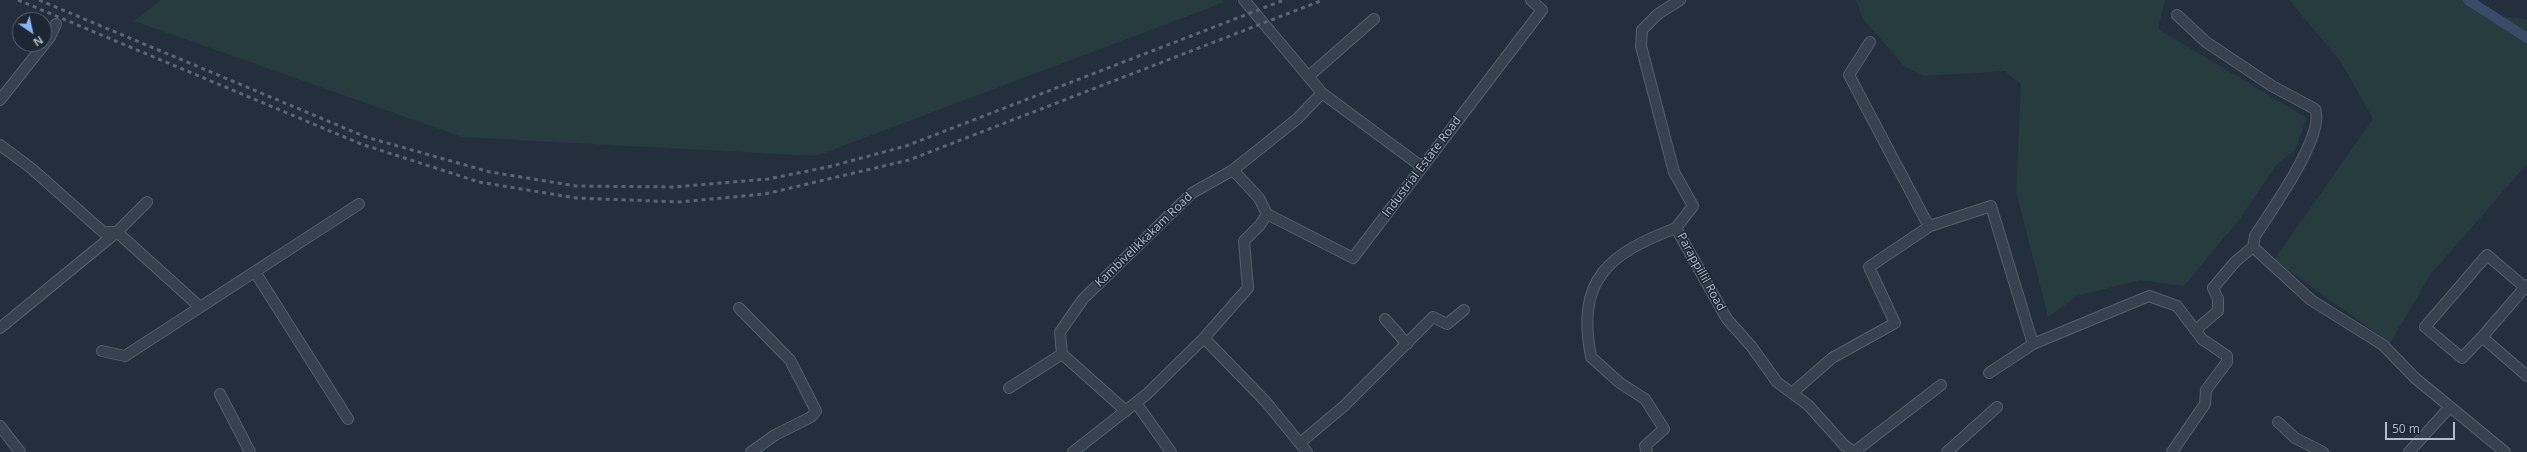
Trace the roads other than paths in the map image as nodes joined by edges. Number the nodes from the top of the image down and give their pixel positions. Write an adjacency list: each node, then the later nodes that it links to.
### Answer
1 (1244, 0): 8 (street)
2 (1531, 0): 12 (street, Industrial Estate Road)
3 (1680, 0): 18 (street, Parappillil Road)
4 (2177, 15): 20 (street)
5 (1374, 19): 8 (street)
6 (56, 24): 10 (street)
7 (1870, 42): 17 (street)
8 (1309, 76): 9 (street)
9 (1322, 93): 12 (street); 13 (street, Kambivelikkakam Road)
10 (0, 100)
11 (0, 145): 19 (street)
12 (1422, 167): 16 (street, Industrial Estate Road)
13 (1233, 170): 16 (street); 34 (street, Kambivelikkakam Road)
14 (147, 202): 19 (street)
15 (359, 204): 21 (street)
16 (1267, 214): 30 (street)
17 (1930, 226): 32 (street); 39 (street)
18 (1676, 228): 39 (street, Parappillil Road); 55 (street)
19 (117, 232): 23 (street); 27 (street)
20 (2253, 247): 28 (street); 43 (street)
21 (255, 272): 23 (street); 45 (street)
22 (2526, 287): 29 (street); 29 (street)
23 (200, 307): 33 (street)
24 (738, 308): 49 (street)
25 (1464, 310): 31 (street)
26 (1385, 318): 31 (street)
27 (0, 328)
28 (2197, 331): 32 (street); 58 (street)
29 (2482, 337): 36 (street)
30 (1204, 338): 41 (street); 48 (street)
31 (1407, 344): 48 (street)
32 (2033, 344): 35 (street)
33 (102, 351)
34 (1062, 354): 38 (street); 44 (street)
35 (1989, 373)
36 (2527, 376)
37 (1941, 385): 56 (street)
38 (1010, 388)
39 (1792, 393): 56 (street, Parappillil Road)
40 (220, 394): 51 (street)
41 (1136, 402): 44 (street); 53 (street)
42 (1997, 407): 57 (street)
43 (2448, 408): 60 (street); 61 (street)
44 (1126, 411): 52 (street)
45 (348, 419)
46 (2278, 422): 59 (street)
47 (0, 426): 50 (street)
48 (1300, 443): 54 (street)
49 (755, 451)
50 (20, 452)
51 (250, 452)
52 (1073, 452)
53 (1171, 452)
54 (1307, 452)
55 (1647, 452)
56 (1854, 452)
57 (1947, 452)
58 (2172, 452)
59 (2323, 452)
60 (2409, 452)
61 (2505, 452)

